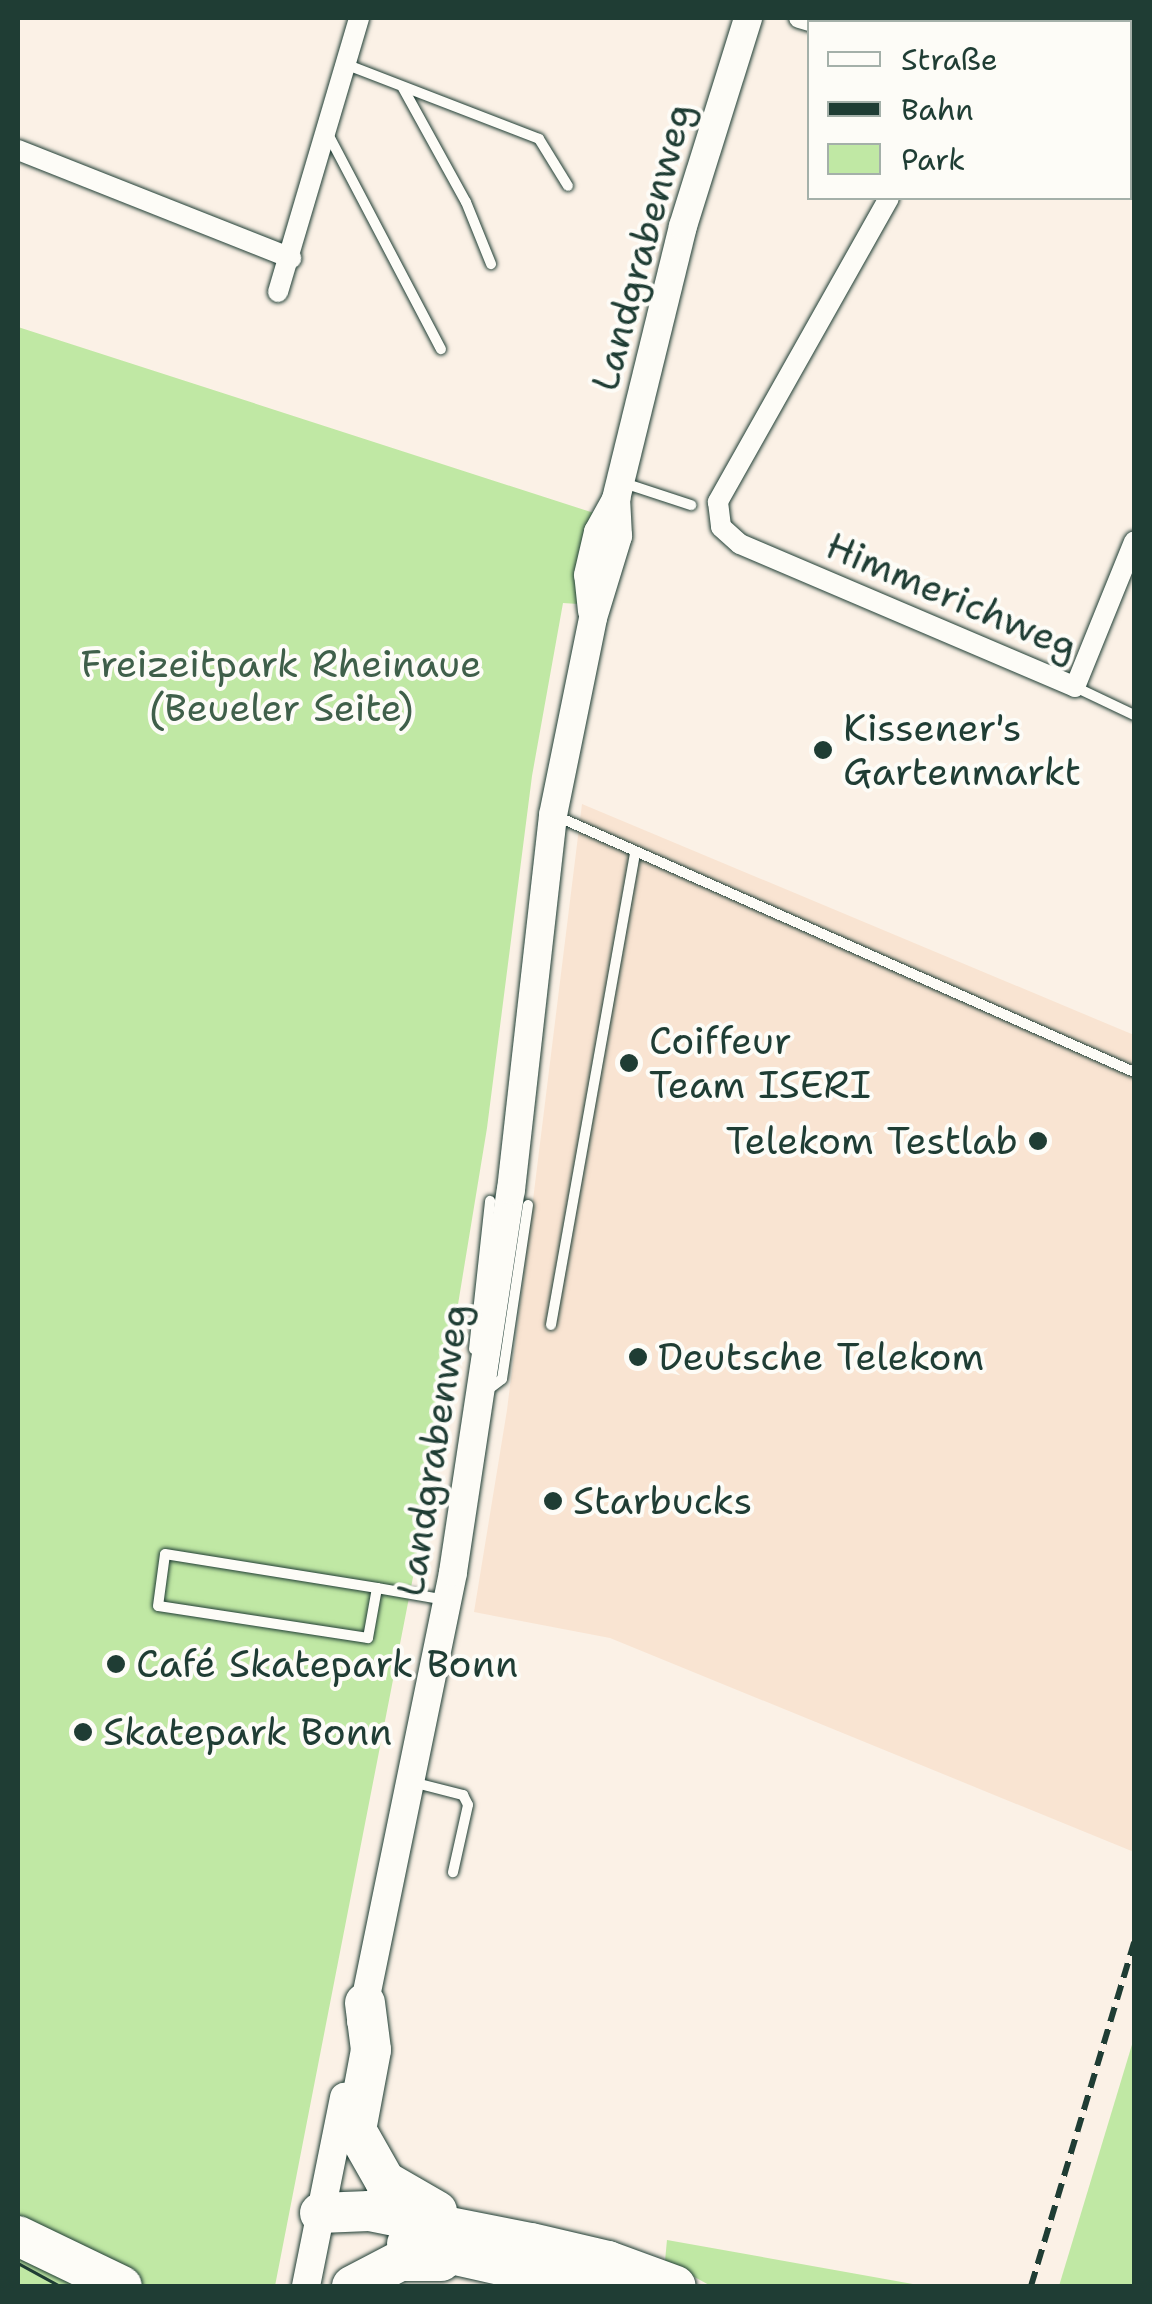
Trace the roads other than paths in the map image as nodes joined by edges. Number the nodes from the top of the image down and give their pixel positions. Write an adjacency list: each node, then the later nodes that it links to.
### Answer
1 (359, 18): 3 (street)
2 (748, 18): 13 (street, Landgrabenweg)
3 (346, 64): 4 (lane); 5 (street)
4 (403, 88): 7 (lane); 10 (lane)
5 (327, 132): 9 (street); 12 (lane)
6 (18, 150): 9 (street)
7 (568, 186)
8 (888, 200): 16 (street, Himmerichweg)
9 (290, 258): 11 (street)
10 (491, 264)
11 (278, 292)
12 (441, 349)
13 (618, 490): 14 (lane); 18 (street, Landgrabenweg)
14 (691, 504)
15 (1134, 542): 16 (street)
16 (1075, 687): 17 (lane, Himmerichweg)
17 (1134, 715)
18 (553, 815): 19 (lane); 24 (street, Landgrabenweg)
19 (635, 852): 20 (lane); 23 (lane)
20 (1134, 1072)
21 (490, 1200): 24 (lane)
22 (528, 1205): 24 (lane)
23 (551, 1325)
24 (482, 1394): 26 (street, Landgrabenweg)
25 (377, 1588): 25 (lane); 26 (lane)
26 (447, 1600): 27 (street, Landgrabenweg)
27 (411, 1782): 28 (lane); 29 (street, Landgrabenweg)
28 (453, 1872)
29 (365, 2003): 30 (street, Landgrabenweg); 32 (highway)
30 (320, 2212): 32 (highway); 33 (highway); 35 (street, Landgrabenweg)
31 (18, 2236): 34 (highway)
32 (530, 2243): 38 (highway)
33 (497, 2266): 36 (highway); 37 (highway)
34 (122, 2286)
35 (306, 2286)
36 (352, 2286)
37 (594, 2286)
38 (676, 2286)

